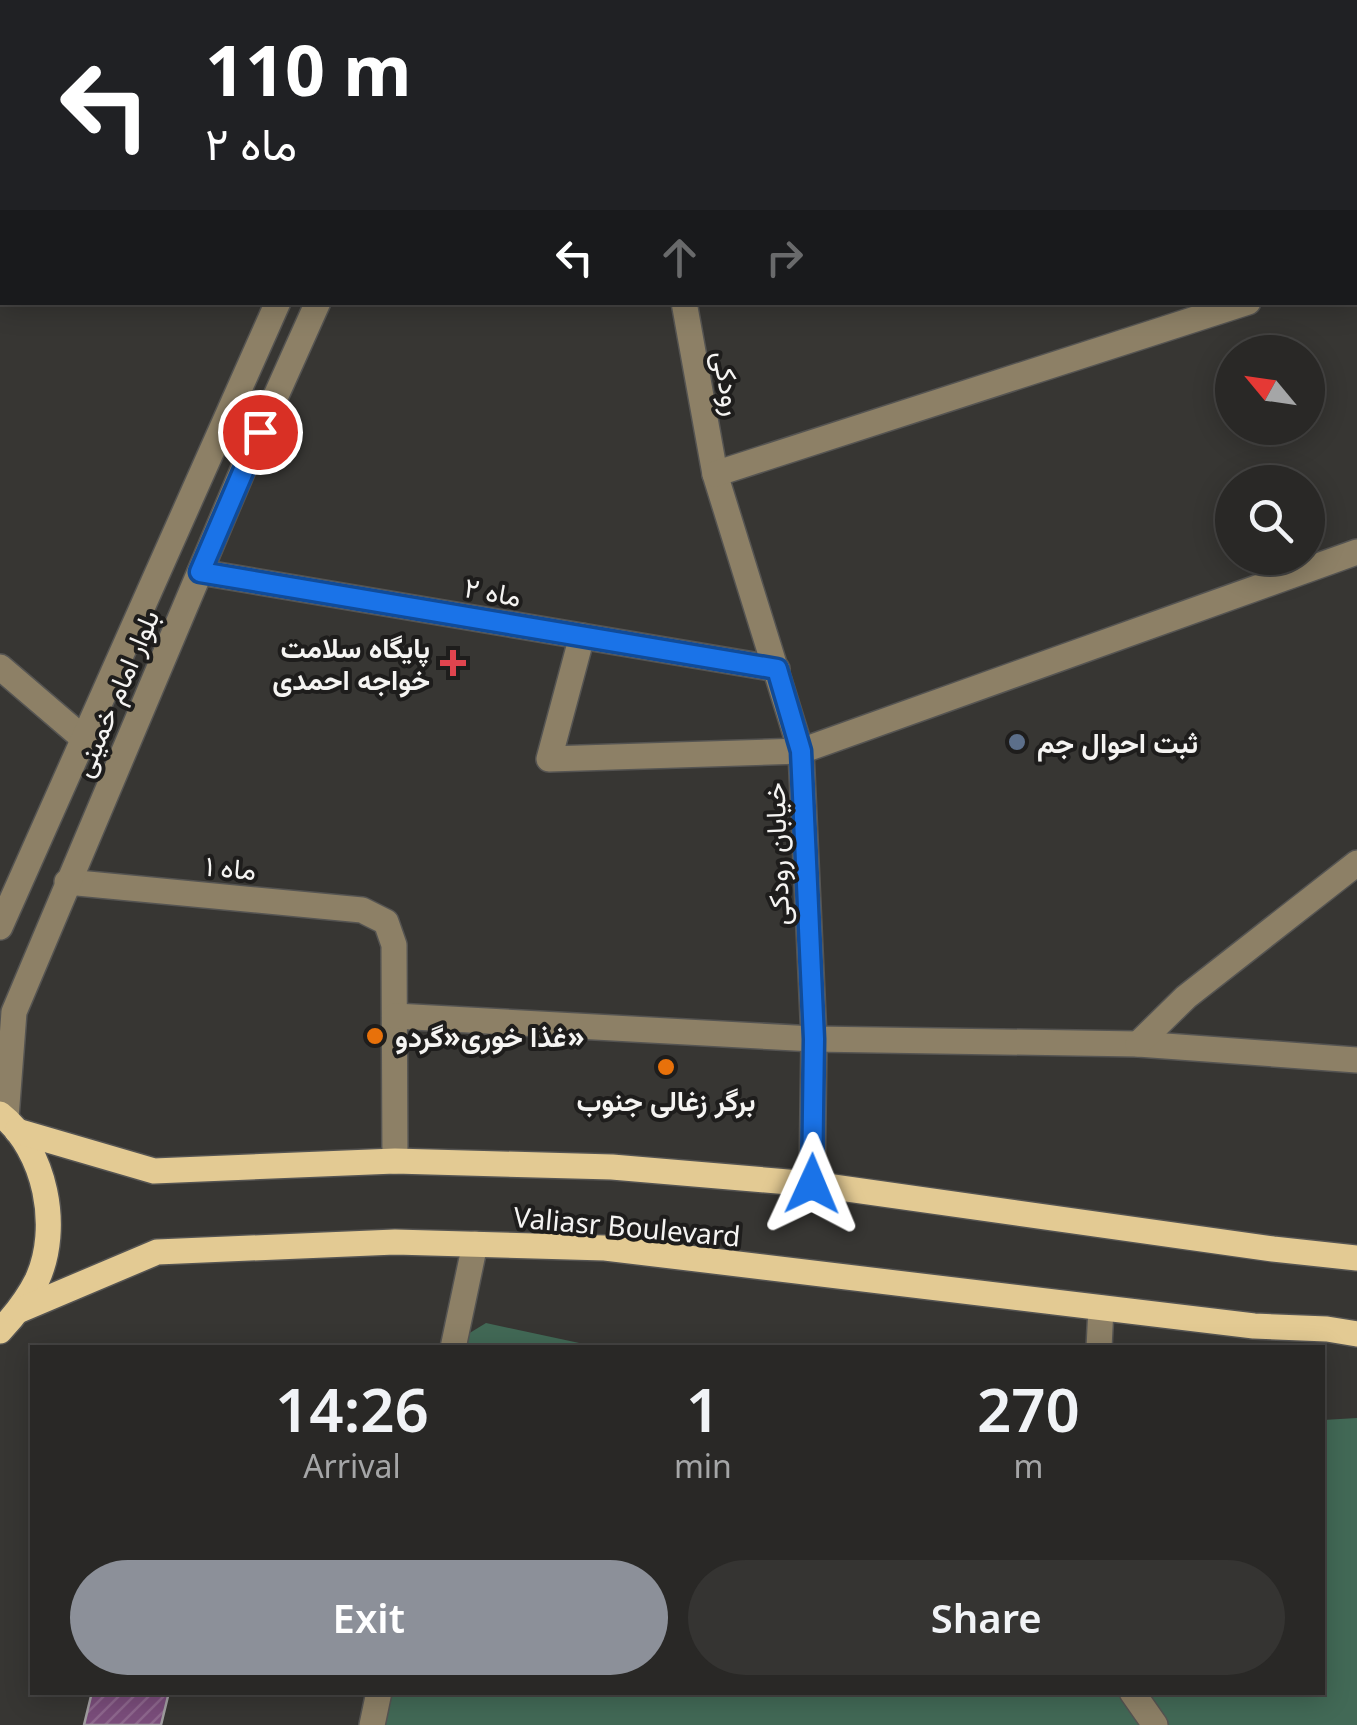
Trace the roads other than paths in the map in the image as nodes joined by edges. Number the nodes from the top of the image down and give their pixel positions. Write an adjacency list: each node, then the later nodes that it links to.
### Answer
1 (277, 305): 11 (street, بلوار امام خمینی)
2 (317, 305): 7 (street, بلوار امام خمینی)
3 (685, 305): 5 (street, رودکی)
4 (1239, 305): 5 (street)
5 (715, 474): 10 (street, خیابان رودکی)
6 (1357, 552): 12 (street)
7 (200, 572): 8 (street, ماه ۲); 14 (street, بلوار امام خمینی)
8 (582, 636): 10 (street, ماه ۲); 12 (street)
9 (0, 666): 11 (street)
10 (777, 669): 12 (street, خیابان رودکی)
11 (84, 739): 15 (street, بلوار امام خمینی)
12 (801, 751): 18 (street, خیابان رودکی)
13 (1357, 863): 19 (street)
14 (66, 882): 16 (street, ماه ۱); 17 (street, بلوار امام خمینی)
15 (0, 927)
16 (395, 1016): 18 (street); 22 (street)
17 (6, 1026): 21 (street, بلوار امام خمینی)
18 (814, 1039): 19 (street); 23 (street, خیابان رودکی)
19 (1138, 1044): 20 (street)
20 (1357, 1060)
21 (8, 1121): 22 (main road, Valiasr Boulevard); 27 (main road)
22 (395, 1161): 23 (main road, Valiasr Boulevard)
23 (812, 1184): 25 (main road, Valiasr Boulevard)
24 (475, 1244): 26 (main road, Valiasr Boulevard); 27 (main road, Valiasr Boulevard); 30 (street)
25 (1357, 1258)
26 (1102, 1308): 29 (main road, Valiasr Boulevard); 31 (street)
27 (20, 1310): 28 (main road)
28 (0, 1330)
29 (1357, 1334)
30 (453, 1345)
31 (1099, 1345)
32 (377, 1695): 34 (street)
33 (1134, 1695): 35 (street)
34 (372, 1725)
35 (1155, 1725)

